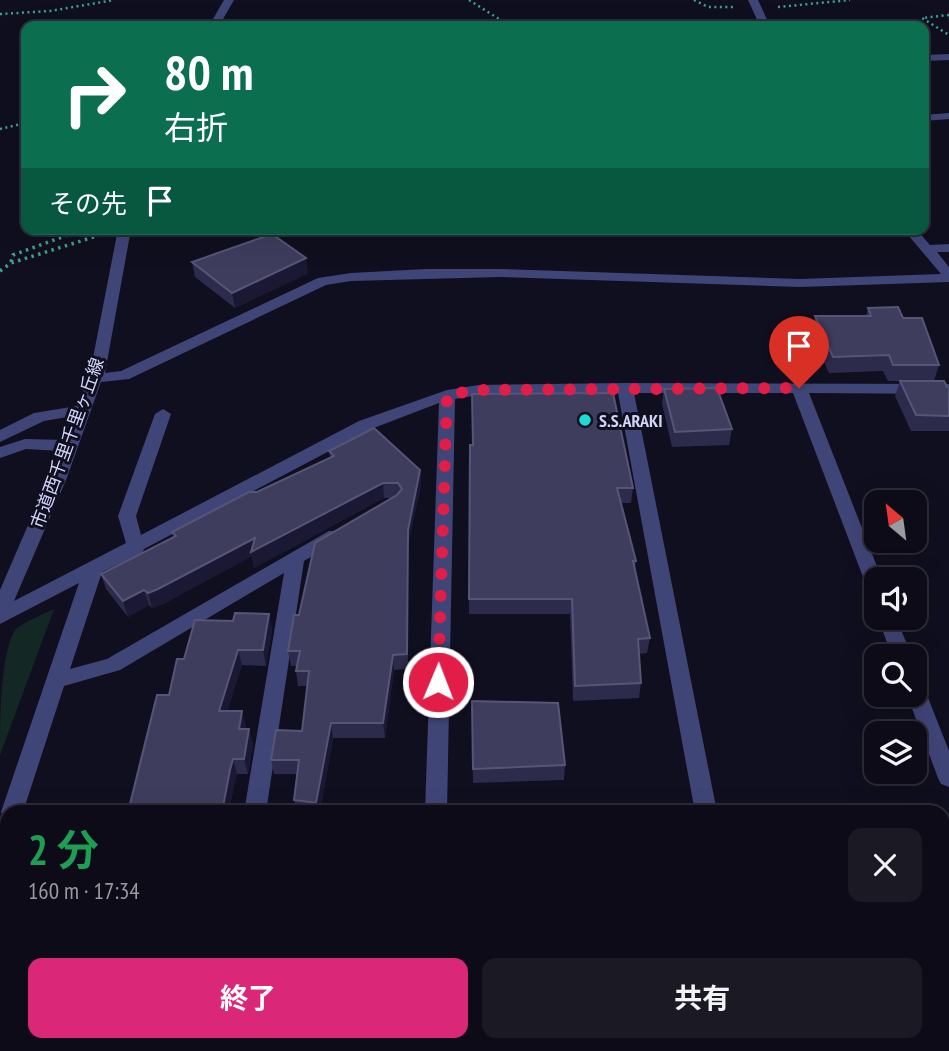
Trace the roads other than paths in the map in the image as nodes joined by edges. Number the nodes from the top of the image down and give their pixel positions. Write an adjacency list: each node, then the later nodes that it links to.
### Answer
1 (229, 0): 3 (street)
2 (754, 5): 4 (street)
3 (217, 21)
4 (762, 21)
5 (949, 57): 6 (street)
6 (929, 58)
7 (949, 116): 8 (street)
8 (929, 118)
9 (124, 235): 14 (street, 市道西千里千里ヶ丘線)
10 (914, 235): 12 (street)
11 (949, 248): 12 (street)
12 (924, 249): 13 (street)
13 (949, 276): 14 (street)
14 (95, 378): 19 (street, 市道西千里千里ヶ丘線)
15 (625, 388): 16 (street); 18 (street); 37 (street)
16 (799, 388): 17 (street); 27 (street)
17 (949, 389)
18 (447, 395): 25 (street); 36 (street)
19 (82, 410): 21 (street); 22 (street, 市道西千里千里ヶ丘線)
20 (163, 414): 25 (street)
21 (0, 437)
22 (70, 446): 23 (street); 29 (street, 市道西千里千里ヶ丘線)
23 (0, 453)
24 (355, 524): 26 (street)
25 (136, 548): 28 (street)
26 (296, 557): 31 (street); 35 (street)
27 (868, 567)
28 (93, 570): 30 (street); 31 (street)
29 (0, 611)
30 (0, 617)
31 (58, 680): 34 (street)
32 (922, 707): 33 (street)
33 (949, 778)
34 (14, 805)
35 (256, 805)
36 (436, 805)
37 (705, 805)

